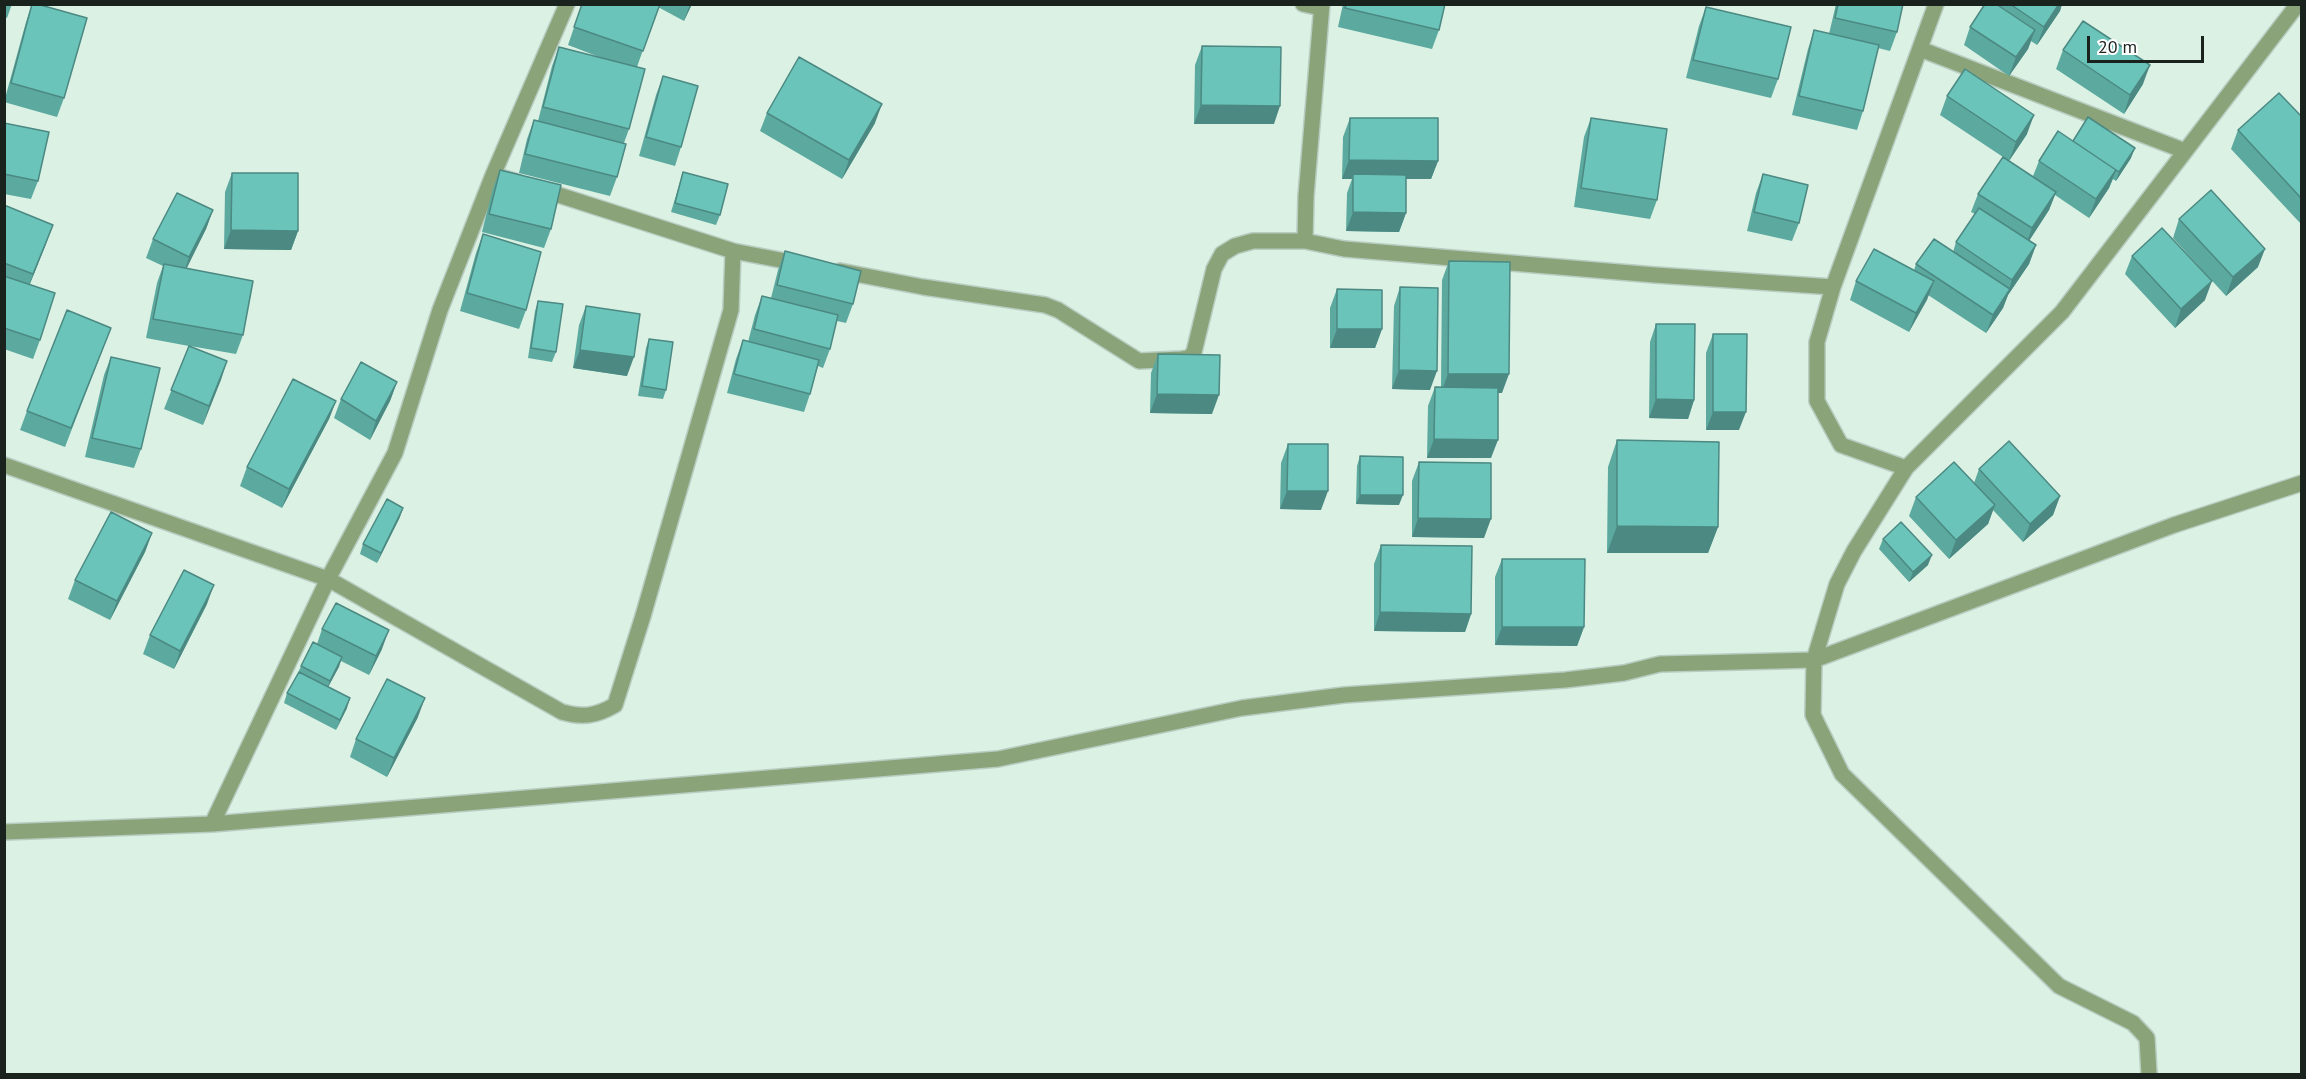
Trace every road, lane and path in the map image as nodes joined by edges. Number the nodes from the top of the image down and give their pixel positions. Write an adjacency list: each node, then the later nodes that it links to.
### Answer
1 (567, 4): 8 (street)
2 (1304, 4): 5 (street)
3 (1936, 4): 6 (street)
4 (2298, 4): 7 (street)
5 (1322, 6): 9 (street)
6 (1920, 49): 7 (street); 11 (street)
7 (2186, 151): 13 (street)
8 (493, 175): 10 (street); 15 (street)
9 (1305, 241): 10 (street); 11 (street)
10 (733, 251): 15 (street)
11 (1833, 287): 13 (street)
12 (4, 465): 15 (street)
13 (1906, 468): 16 (street)
14 (2301, 483): 16 (street)
15 (328, 579): 17 (street)
16 (1814, 660): 17 (street); 19 (street)
17 (212, 824): 18 (street)
18 (4, 832)
19 (2149, 1074)

